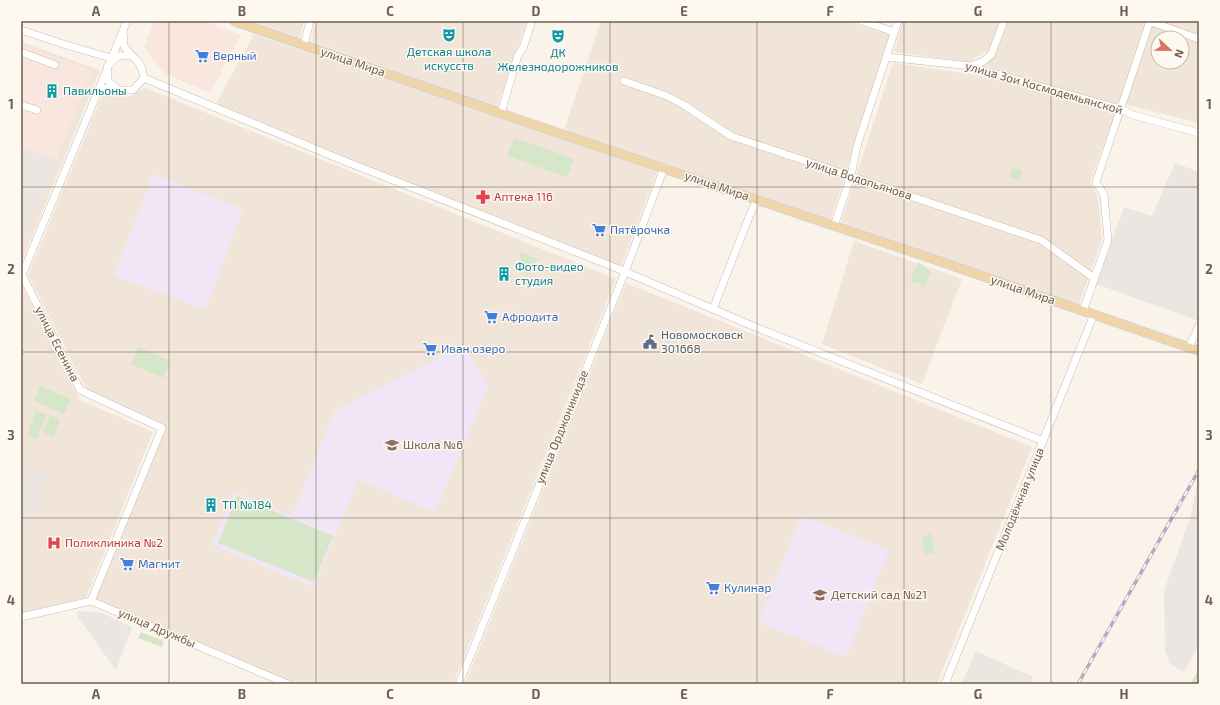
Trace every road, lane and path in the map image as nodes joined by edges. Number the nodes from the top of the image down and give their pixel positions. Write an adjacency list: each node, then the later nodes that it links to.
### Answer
1 (127, 21): 10 (street, улица Есенина)
2 (234, 21): 13 (main road, улица Мира)
3 (310, 21): 13 (street)
4 (532, 21): 28 (street)
5 (862, 21): 11 (street)
6 (898, 21): 11 (street)
7 (1004, 21): 19 (street)
8 (1150, 21): 12 (street); 26 (street)
9 (21, 30): 17 (street)
10 (123, 30): 15 (street); 17 (street, улица Есенина)
11 (894, 32): 16 (street)
12 (1199, 39)
13 (304, 45): 28 (main road, улица Мира)
14 (21, 52): 18 (street)
15 (130, 55): 20 (street); 21 (street)
16 (886, 57): 19 (street, улица Зои Космодемьянской); 31 (street)
17 (111, 58): 20 (street, улица Есенина)
18 (55, 65)
19 (971, 66): 26 (street, улица Зои Космодемьянской)
20 (107, 67): 23 (street); 24 (street, улица Есенина)
21 (144, 78): 23 (street); 34 (street)
22 (624, 81): 31 (street, улица Водопьянова)
23 (119, 90): 24 (street)
24 (98, 91): 43 (street, улица Есенина)
25 (21, 104): 27 (street)
26 (1121, 109): 29 (street, улица Зои Космодемьянской); 35 (street)
27 (37, 110)
28 (501, 113): 30 (main road, улица Мира)
29 (1199, 133)
30 (664, 168): 32 (main road, улица Мира); 34 (street, улица Орджоникидзе)
31 (851, 176): 33 (street); 35 (street, улица Водопьянова)
32 (757, 200): 33 (main road, улица Мира); 36 (street)
33 (834, 226): 37 (main road, улица Мира)
34 (625, 272): 36 (street); 46 (street, улица Орджоникидзе)
35 (1094, 278): 37 (street)
36 (713, 309): 42 (street)
37 (1083, 311): 38 (main road, улица Мира)
38 (1094, 314): 40 (main road, улица Мира); 42 (street, Молодёжная улица)
39 (1199, 326): 40 (street)
40 (1189, 347): 41 (main road, улица Мира)
41 (1199, 351)
42 (1043, 441): 47 (street, Молодёжная улица)
43 (91, 601): 44 (street); 45 (street, улица Дружбы)
44 (21, 617)
45 (288, 684)
46 (459, 684)
47 (945, 684)

